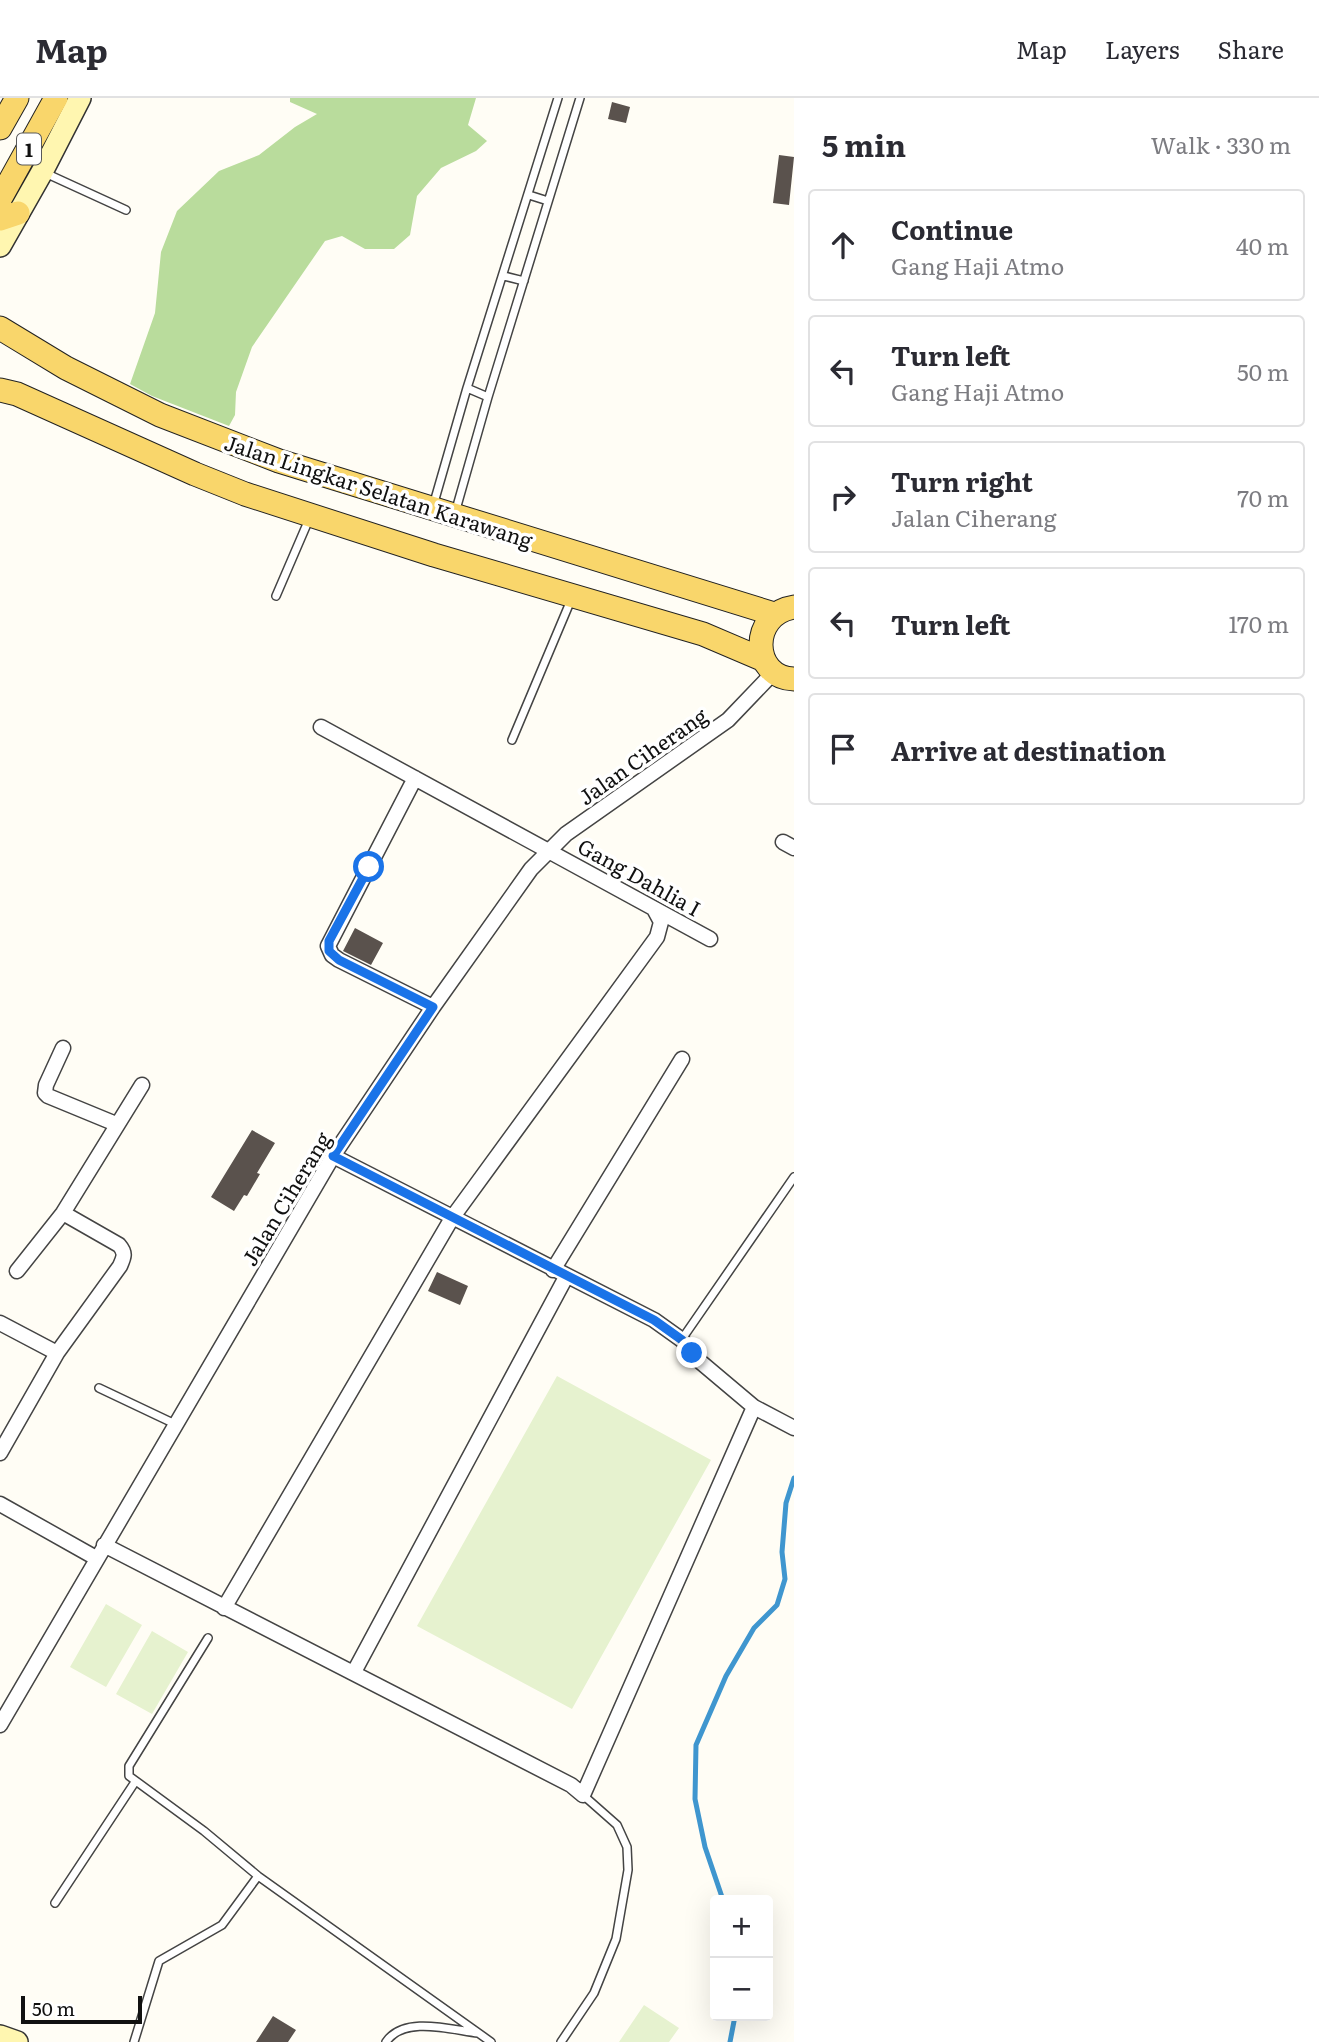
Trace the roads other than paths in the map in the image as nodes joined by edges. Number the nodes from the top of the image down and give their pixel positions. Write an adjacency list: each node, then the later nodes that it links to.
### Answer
1 (17, 98): 6 (main road, 1)
2 (56, 98): 10 (main road, 1)
3 (80, 98): 7 (main road)
4 (558, 98): 8 (lane)
5 (580, 98): 9 (lane)
6 (0, 128)
7 (42, 172): 10 (main road); 11 (lane)
8 (529, 195): 9 (lane); 13 (lane)
9 (548, 201): 14 (lane)
10 (6, 210): 12 (main road)
11 (126, 210)
12 (0, 246)
13 (504, 276): 14 (lane); 16 (lane)
14 (524, 281): 18 (lane)
15 (0, 328): 19 (main road, Jalan Lingkar Selatan Karawang)
16 (467, 388): 18 (lane); 19 (lane)
17 (0, 390): 21 (main road, Jalan Lingkar Selatan Karawang)
18 (488, 397): 20 (lane)
19 (432, 508): 20 (main road, Jalan Lingkar Selatan Karawang)
20 (455, 514): 24 (main road, Jalan Lingkar Selatan Karawang)
21 (310, 516): 22 (lane); 23 (main road, Jalan Lingkar Selatan Karawang)
22 (276, 596)
23 (572, 596): 25 (main road, Jalan Lingkar Selatan Karawang); 27 (lane)
24 (784, 611): 25 (main road)
25 (778, 670): 29 (street, Jalan Ciherang)
26 (321, 727): 28 (street, Gang Dahlia I)
27 (512, 740)
28 (415, 778): 29 (street, Gang Dahlia I); 32 (street)
29 (549, 850): 30 (street, Gang Dahlia I); 32 (street, Jalan Ciherang)
30 (654, 909): 31 (street, Gang Dahlia I); 40 (street)
31 (710, 939)
32 (433, 1007): 37 (street, Jalan Ciherang)
33 (63, 1048): 36 (street)
34 (682, 1059): 42 (street)
35 (142, 1084): 36 (street)
36 (116, 1124): 39 (street)
37 (333, 1156): 40 (street); 48 (street, Jalan Ciherang)
38 (794, 1177): 44 (lane)
39 (63, 1213): 41 (street); 45 (street)
40 (452, 1218): 42 (street); 54 (street)
41 (17, 1271)
42 (560, 1274): 44 (street); 56 (street)
43 (0, 1323): 45 (street)
44 (682, 1340): 47 (street)
45 (57, 1353): 50 (street)
46 (99, 1388): 48 (lane)
47 (754, 1407): 49 (street); 59 (street)
48 (175, 1424): 52 (street, Jalan Ciherang)
49 (794, 1428)
50 (0, 1453)
51 (0, 1504): 53 (street)
52 (104, 1545): 53 (street, Jalan Ciherang); 54 (street)
53 (96, 1558): 57 (street, Jalan Ciherang)
54 (224, 1608): 56 (street)
55 (208, 1638): 58 (lane)
56 (354, 1672): 59 (street)
57 (0, 1725)
58 (135, 1782): 60 (lane); 61 (lane)
59 (583, 1795): 68 (lane)
60 (258, 1875): 62 (lane); 65 (lane)
61 (55, 1903)
62 (478, 2034): 66 (lane); 67 (lane)
63 (0, 2036): 64 (main road)
64 (17, 2042)
65 (134, 2042)
66 (387, 2042)
67 (491, 2042)
68 (561, 2042)

